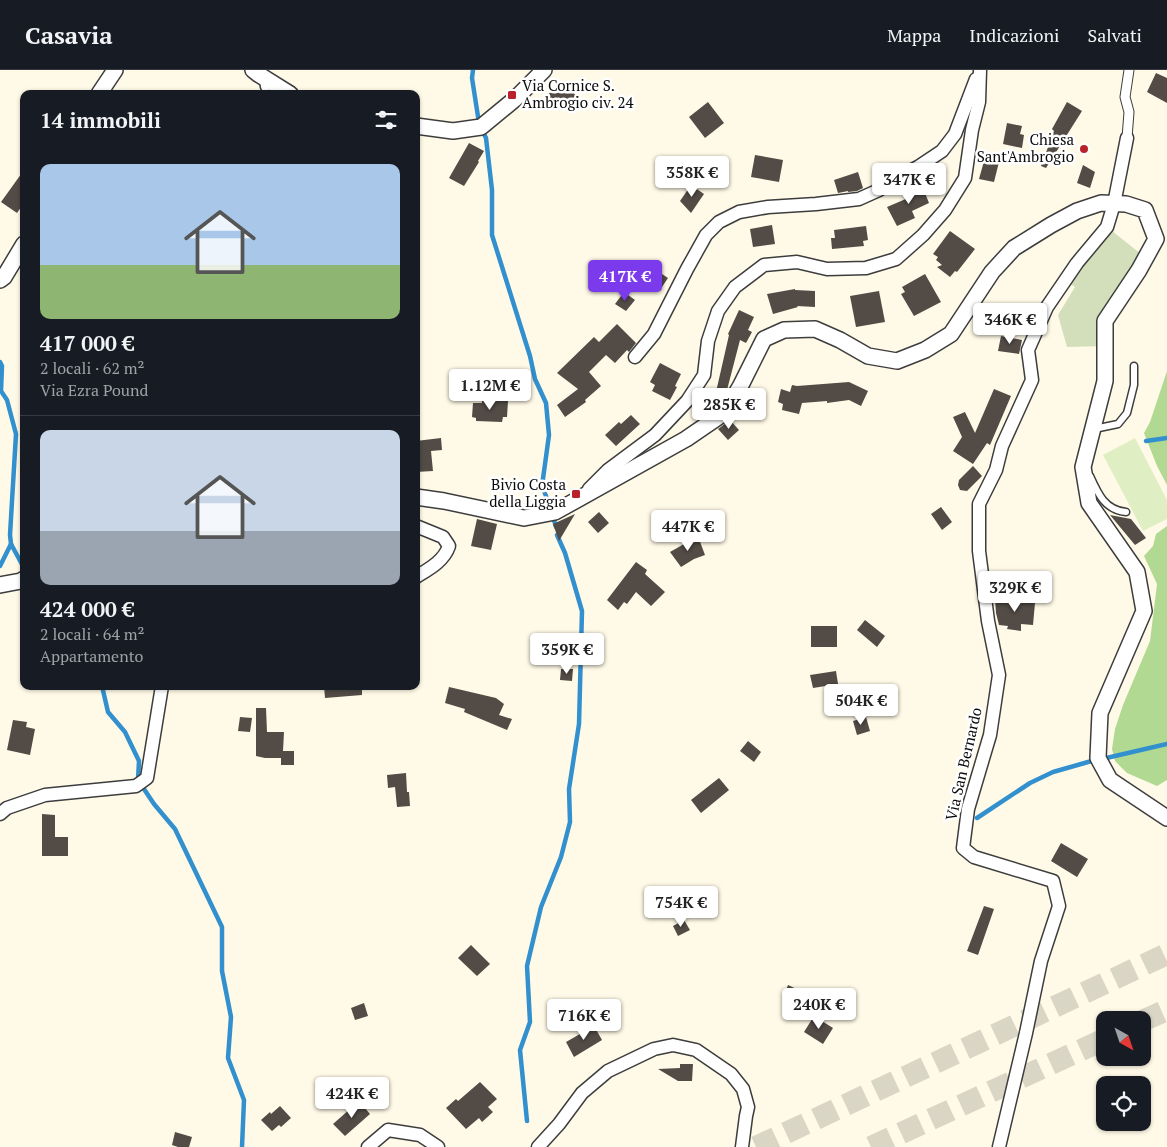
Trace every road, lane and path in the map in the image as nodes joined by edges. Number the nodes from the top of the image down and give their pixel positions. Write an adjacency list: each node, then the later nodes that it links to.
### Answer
1 (115, 70): 6 (street)
2 (544, 70): 9 (street)
3 (980, 70): 14 (street); 18 (street)
4 (1130, 70): 10 (street)
5 (258, 74): 7 (lane); 8 (street)
6 (102, 90)
7 (266, 90)
8 (284, 90)
9 (420, 127)
10 (1127, 138): 11 (street)
11 (1114, 204): 16 (street); 18 (street); 32 (street, Via San Bernardo)
12 (20, 251): 13 (street)
13 (0, 280)
14 (635, 357)
15 (1134, 366): 16 (lane)
16 (1092, 429): 17 (street)
17 (1086, 456): 20 (lane); 27 (street)
18 (582, 496): 19 (street)
19 (420, 498)
20 (1126, 512)
21 (420, 528): 22 (street)
22 (420, 574)
23 (20, 581): 24 (street)
24 (0, 585)
25 (161, 690): 26 (street)
26 (0, 814)
27 (1167, 818)
28 (368, 1147): 29 (street)
29 (438, 1147)
30 (538, 1147): 31 (street)
31 (742, 1147)
32 (998, 1147)

